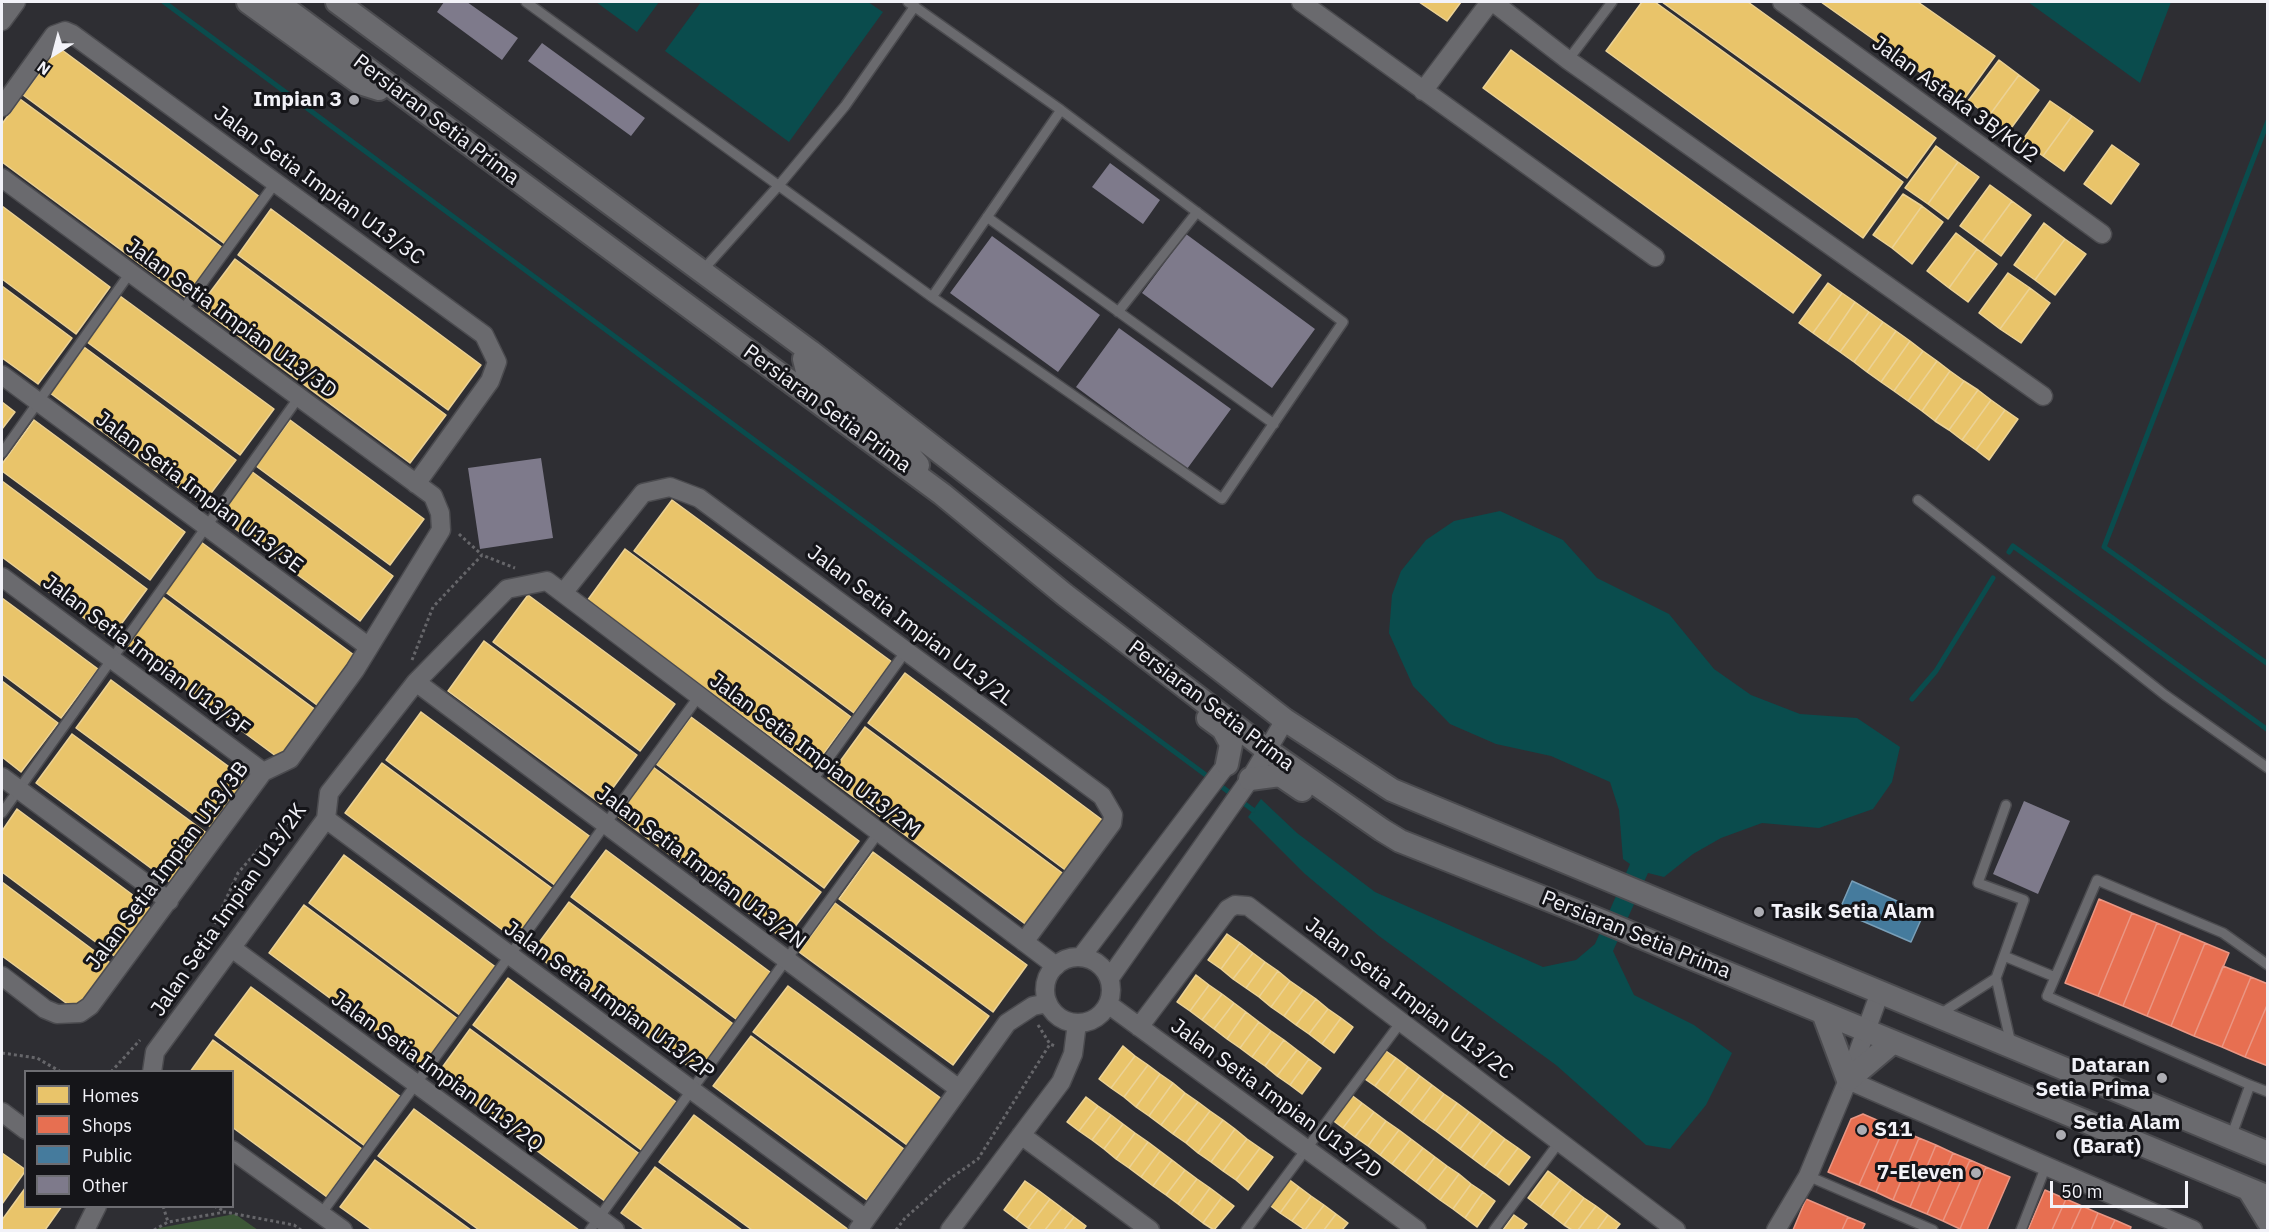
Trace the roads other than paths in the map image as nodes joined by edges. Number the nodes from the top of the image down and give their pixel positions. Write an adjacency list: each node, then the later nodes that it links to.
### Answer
1 (15, 2): 11 (street)
2 (248, 2): 14 (street)
3 (277, 2): 14 (street, Persiaran Setia Prima)
4 (337, 2): 24 (street, Persiaran Setia Prima)
5 (526, 2): 19 (lane)
6 (1301, 2): 13 (street)
7 (1492, 2): 12 (street); 13 (street)
8 (1612, 2): 12 (lane)
9 (1782, 2): 22 (street, Jalan Astaka 3B/KU2)
10 (911, 4): 16 (lane); 19 (lane)
11 (2, 21)
12 (1568, 60): 31 (street)
13 (1423, 91): 23 (street)
14 (409, 100): 37 (street, Persiaran Setia Prima)
15 (2, 107): 18 (street, Jalan Setia Impian U13/3C)
16 (1061, 110): 20 (lane); 21 (lane)
17 (2, 178): 25 (street, Jalan Setia Impian U13/3D)
18 (276, 182): 27 (lane); 36 (street, Jalan Setia Impian U13/3C)
19 (780, 184): 24 (lane); 26 (lane)
20 (1197, 212): 28 (lane); 34 (lane)
21 (987, 217): 26 (lane); 28 (lane)
22 (2102, 234)
23 (1655, 257)
24 (702, 271): 29 (street, Persiaran Setia Prima)
25 (130, 273): 27 (street, Jalan Setia Impian U13/3D); 33 (lane)
26 (932, 297): 34 (lane)
27 (182, 311): 32 (street, Jalan Setia Impian U13/3D)
28 (1118, 312): 34 (lane)
29 (811, 352): 37 (street); 50 (street, Persiaran Setia Prima)
30 (2, 375): 33 (street, Jalan Setia Impian U13/3E)
31 (2043, 396)
32 (299, 398): 36 (street, Jalan Setia Impian U13/3D); 40 (lane)
33 (38, 402): 35 (lane); 40 (street, Jalan Setia Impian U13/3E)
34 (1274, 424)
35 (2, 453)
36 (416, 484): 39 (street, Jalan Setia Impian U13/3D)
37 (942, 494): 44 (street, Persiaran Setia Prima)
38 (1918, 500): 53 (lane)
39 (440, 513): 45 (street, Jalan Setia Impian U13/3B)
40 (207, 527): 45 (street, Jalan Setia Impian U13/3E); 47 (lane)
41 (2, 577): 47 (street, Jalan Setia Impian U13/3F)
42 (547, 581): 43 (street, Jalan Setia Impian U13/2M); 48 (street, Jalan Setia Impian U13/2K)
43 (563, 593): 46 (street, Jalan Setia Impian U13/2L); 49 (street, Jalan Setia Impian U13/2M)
44 (1065, 595): 51 (street, Persiaran Setia Prima); 52 (street)
45 (369, 647): 54 (street, Jalan Setia Impian U13/3B)
46 (906, 651): 57 (lane); 68 (street, Jalan Setia Impian U13/2L)
47 (112, 659): 54 (street, Jalan Setia Impian U13/3F); 58 (lane)
48 (416, 682): 61 (street, Jalan Setia Impian U13/2K); 62 (street, Jalan Setia Impian U13/2N)
49 (699, 696): 57 (street, Jalan Setia Impian U13/2M); 62 (lane)
50 (1284, 720): 51 (street); 80 (street, Persiaran Setia Prima)
51 (1267, 750): 56 (street); 63 (street, Persiaran Setia Prima)
52 (1227, 764): 65 (street)
53 (2268, 768)
54 (263, 772): 66 (street, Jalan Setia Impian U13/3B)
55 (2, 777): 58 (street)
56 (1249, 780): 63 (street); 67 (street)
57 (812, 781): 64 (street, Jalan Setia Impian U13/2M)
58 (18, 789): 60 (lane); 66 (street)
59 (2006, 805): 71 (lane)
60 (2, 813)
61 (326, 819): 69 (street, Jalan Setia Impian U13/2K); 70 (street, Jalan Setia Impian U13/2P)
62 (606, 824): 70 (lane); 73 (street, Jalan Setia Impian U13/2N)
63 (1382, 830): 83 (street, Persiaran Setia Prima)
64 (879, 832): 68 (street, Jalan Setia Impian U13/2M); 73 (lane)
65 (1136, 886): 67 (street); 72 (street)
66 (169, 901): 76 (street, Jalan Setia Impian U13/3B)
67 (1161, 904): 79 (street)
68 (1024, 942): 75 (street, Jalan Setia Impian U13/2M)
69 (233, 949): 91 (street, Jalan Setia Impian U13/2K); 93 (street, Jalan Setia Impian U13/2Q)
70 (510, 955): 93 (lane); 96 (street, Jalan Setia Impian U13/2P)
71 (2004, 956): 77 (lane); 78 (lane)
72 (1081, 957): 75 (street); 79 (street)
73 (786, 960): 95 (street, Jalan Setia Impian U13/2N); 96 (lane)
74 (2268, 964): 77 (lane)
75 (1056, 966): 81 (street)
76 (2, 976)
77 (2055, 977): 94 (lane)
78 (1996, 978): 84 (lane); 90 (lane)
79 (1109, 979): 82 (street)
80 (1880, 992): 84 (street, Persiaran Setia Prima); 88 (street)
81 (1040, 1004): 86 (street); 95 (street)
82 (1108, 1004): 86 (street); 87 (street, Jalan Setia Impian U13/2D)
83 (1823, 1013): 88 (street, Persiaran Setia Prima); 92 (street)
84 (1937, 1016): 90 (street, Persiaran Setia Prima)
85 (1401, 1022): 87 (street, Jalan Setia Impian U13/2C); 102 (street, Jalan Setia Impian U13/2C); 103 (lane)
86 (1077, 1023): 100 (street)
87 (1139, 1027): 103 (street, Jalan Setia Impian U13/2D)
88 (1866, 1031): 89 (street, Persiaran Setia Prima); 92 (street)
89 (1893, 1042): 92 (street); 108 (street, Persiaran Setia Prima)
90 (2012, 1047): 101 (street, Persiaran Setia Prima)
91 (152, 1070)
92 (1848, 1080): 106 (street); 107 (street)
93 (416, 1084): 110 (lane); 112 (street, Jalan Setia Impian U13/2Q)
94 (2250, 1086): 97 (lane); 101 (lane)
95 (959, 1089): 113 (street)
96 (692, 1090): 112 (lane); 113 (street, Jalan Setia Impian U13/2P)
97 (2268, 1092)
98 (2, 1112): 99 (street)
99 (24, 1128)
100 (1021, 1135): 117 (street); 118 (street)
101 (2231, 1137): 105 (street, Persiaran Setia Prima)
102 (1560, 1141): 121 (lane); 122 (street, Jalan Setia Impian U13/2C)
103 (1306, 1150): 119 (lane); 120 (street, Jalan Setia Impian U13/2D)
104 (234, 1151): 110 (street)
105 (2268, 1153)
106 (2046, 1166): 125 (lane); 126 (street)
107 (1808, 1176): 123 (street); 124 (lane)
108 (2258, 1193): 111 (street)
109 (96, 1208): 114 (street)
110 (321, 1214): 115 (street)
111 (2268, 1221)
112 (594, 1225): 116 (street, Jalan Setia Impian U13/2Q)
113 (862, 1225)
114 (84, 1230)
115 (343, 1230)
116 (615, 1230)
117 (950, 1230)
118 (1150, 1230)
119 (1246, 1230)
120 (1417, 1230)
121 (1494, 1230)
122 (1676, 1230)
123 (1776, 1230)
124 (1933, 1230)
125 (2021, 1230)
126 (2193, 1230)

